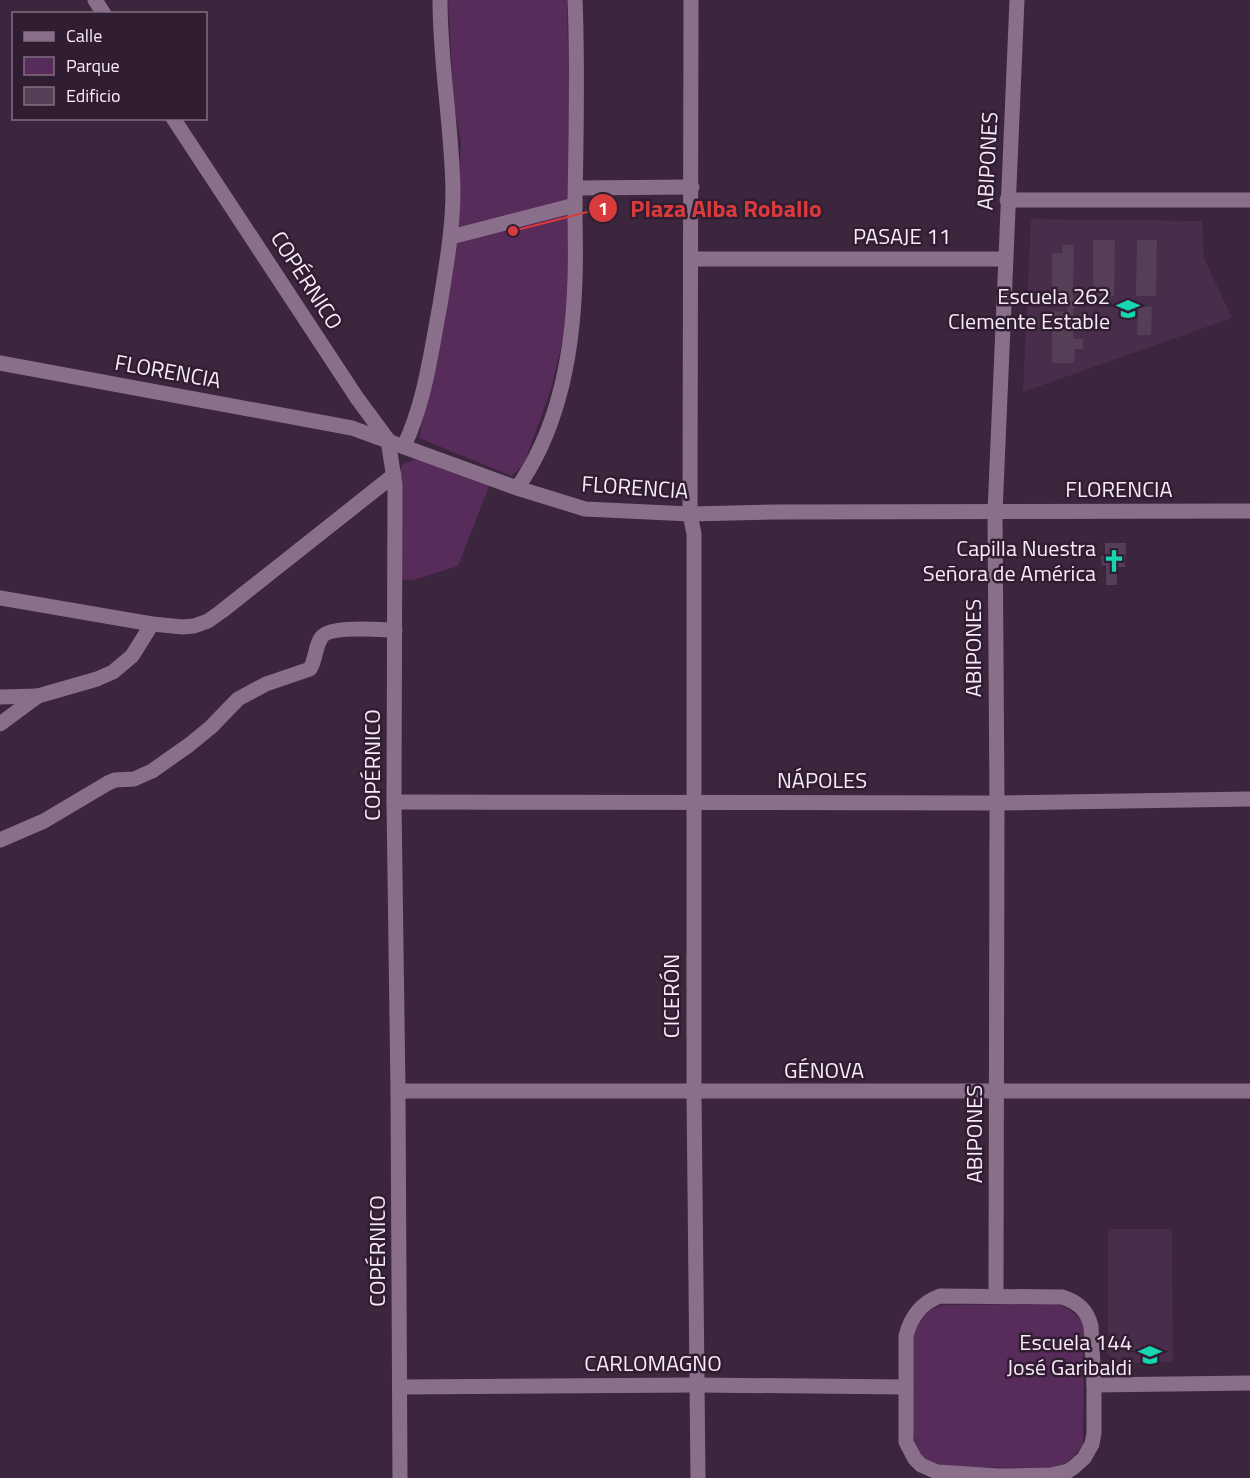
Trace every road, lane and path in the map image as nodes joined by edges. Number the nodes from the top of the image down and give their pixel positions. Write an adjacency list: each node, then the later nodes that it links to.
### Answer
1 (440, 0): 11 (street)
2 (575, 0): 7 (street)
3 (691, 0): 6 (street, CICERÓN)
4 (1017, 0): 8 (street, ABIPONES)
5 (174, 120): 15 (street, COPÉRNICO)
6 (692, 187): 7 (street); 12 (street, CICERÓN)
7 (576, 188): 10 (street)
8 (1007, 200): 9 (street); 13 (street, ABIPONES)
9 (1250, 200)
10 (575, 205): 11 (street); 18 (street)
11 (451, 237): 16 (street)
12 (691, 259): 13 (street, PASAJE 11); 21 (street, CICERÓN)
13 (1004, 259): 20 (street, ABIPONES)
14 (0, 363): 15 (street, FLORENCIA)
15 (388, 440): 16 (street, FLORENCIA); 17 (street, COPÉRNICO)
16 (404, 446): 18 (street, FLORENCIA)
17 (394, 475): 23 (street); 24 (street, COPÉRNICO)
18 (517, 488): 21 (street, FLORENCIA)
19 (1250, 511): 20 (street, FLORENCIA)
20 (995, 513): 21 (street, FLORENCIA); 31 (street, ABIPONES)
21 (690, 514): 29 (street, CICERÓN)
22 (0, 598): 23 (street)
23 (152, 624): 25 (street)
24 (395, 630): 30 (street, COPÉRNICO); 32 (street)
25 (38, 696): 26 (street); 27 (street)
26 (0, 697)
27 (0, 724)
28 (1250, 799): 31 (street, NÁPOLES)
29 (694, 801): 30 (street, NÁPOLES); 31 (street, NÁPOLES); 35 (street, CICERÓN)
30 (394, 802): 33 (street, COPÉRNICO)
31 (997, 803): 36 (street, ABIPONES)
32 (0, 840)
33 (398, 1091): 35 (street, GÉNOVA); 41 (street, COPÉRNICO)
34 (1250, 1091): 36 (street, GÉNOVA)
35 (694, 1092): 36 (street, GÉNOVA); 40 (street, CICERÓN)
36 (997, 1092): 37 (street, ABIPONES)
37 (996, 1296): 39 (street); 42 (street)
38 (1250, 1383): 39 (street)
39 (1094, 1384): 43 (street)
40 (697, 1385): 41 (street, CARLOMAGNO); 42 (street, CARLOMAGNO); 45 (street, CICERÓN)
41 (400, 1387): 44 (street, COPÉRNICO)
42 (906, 1387): 43 (street)
43 (999, 1477)
44 (400, 1478)
45 (698, 1478)

